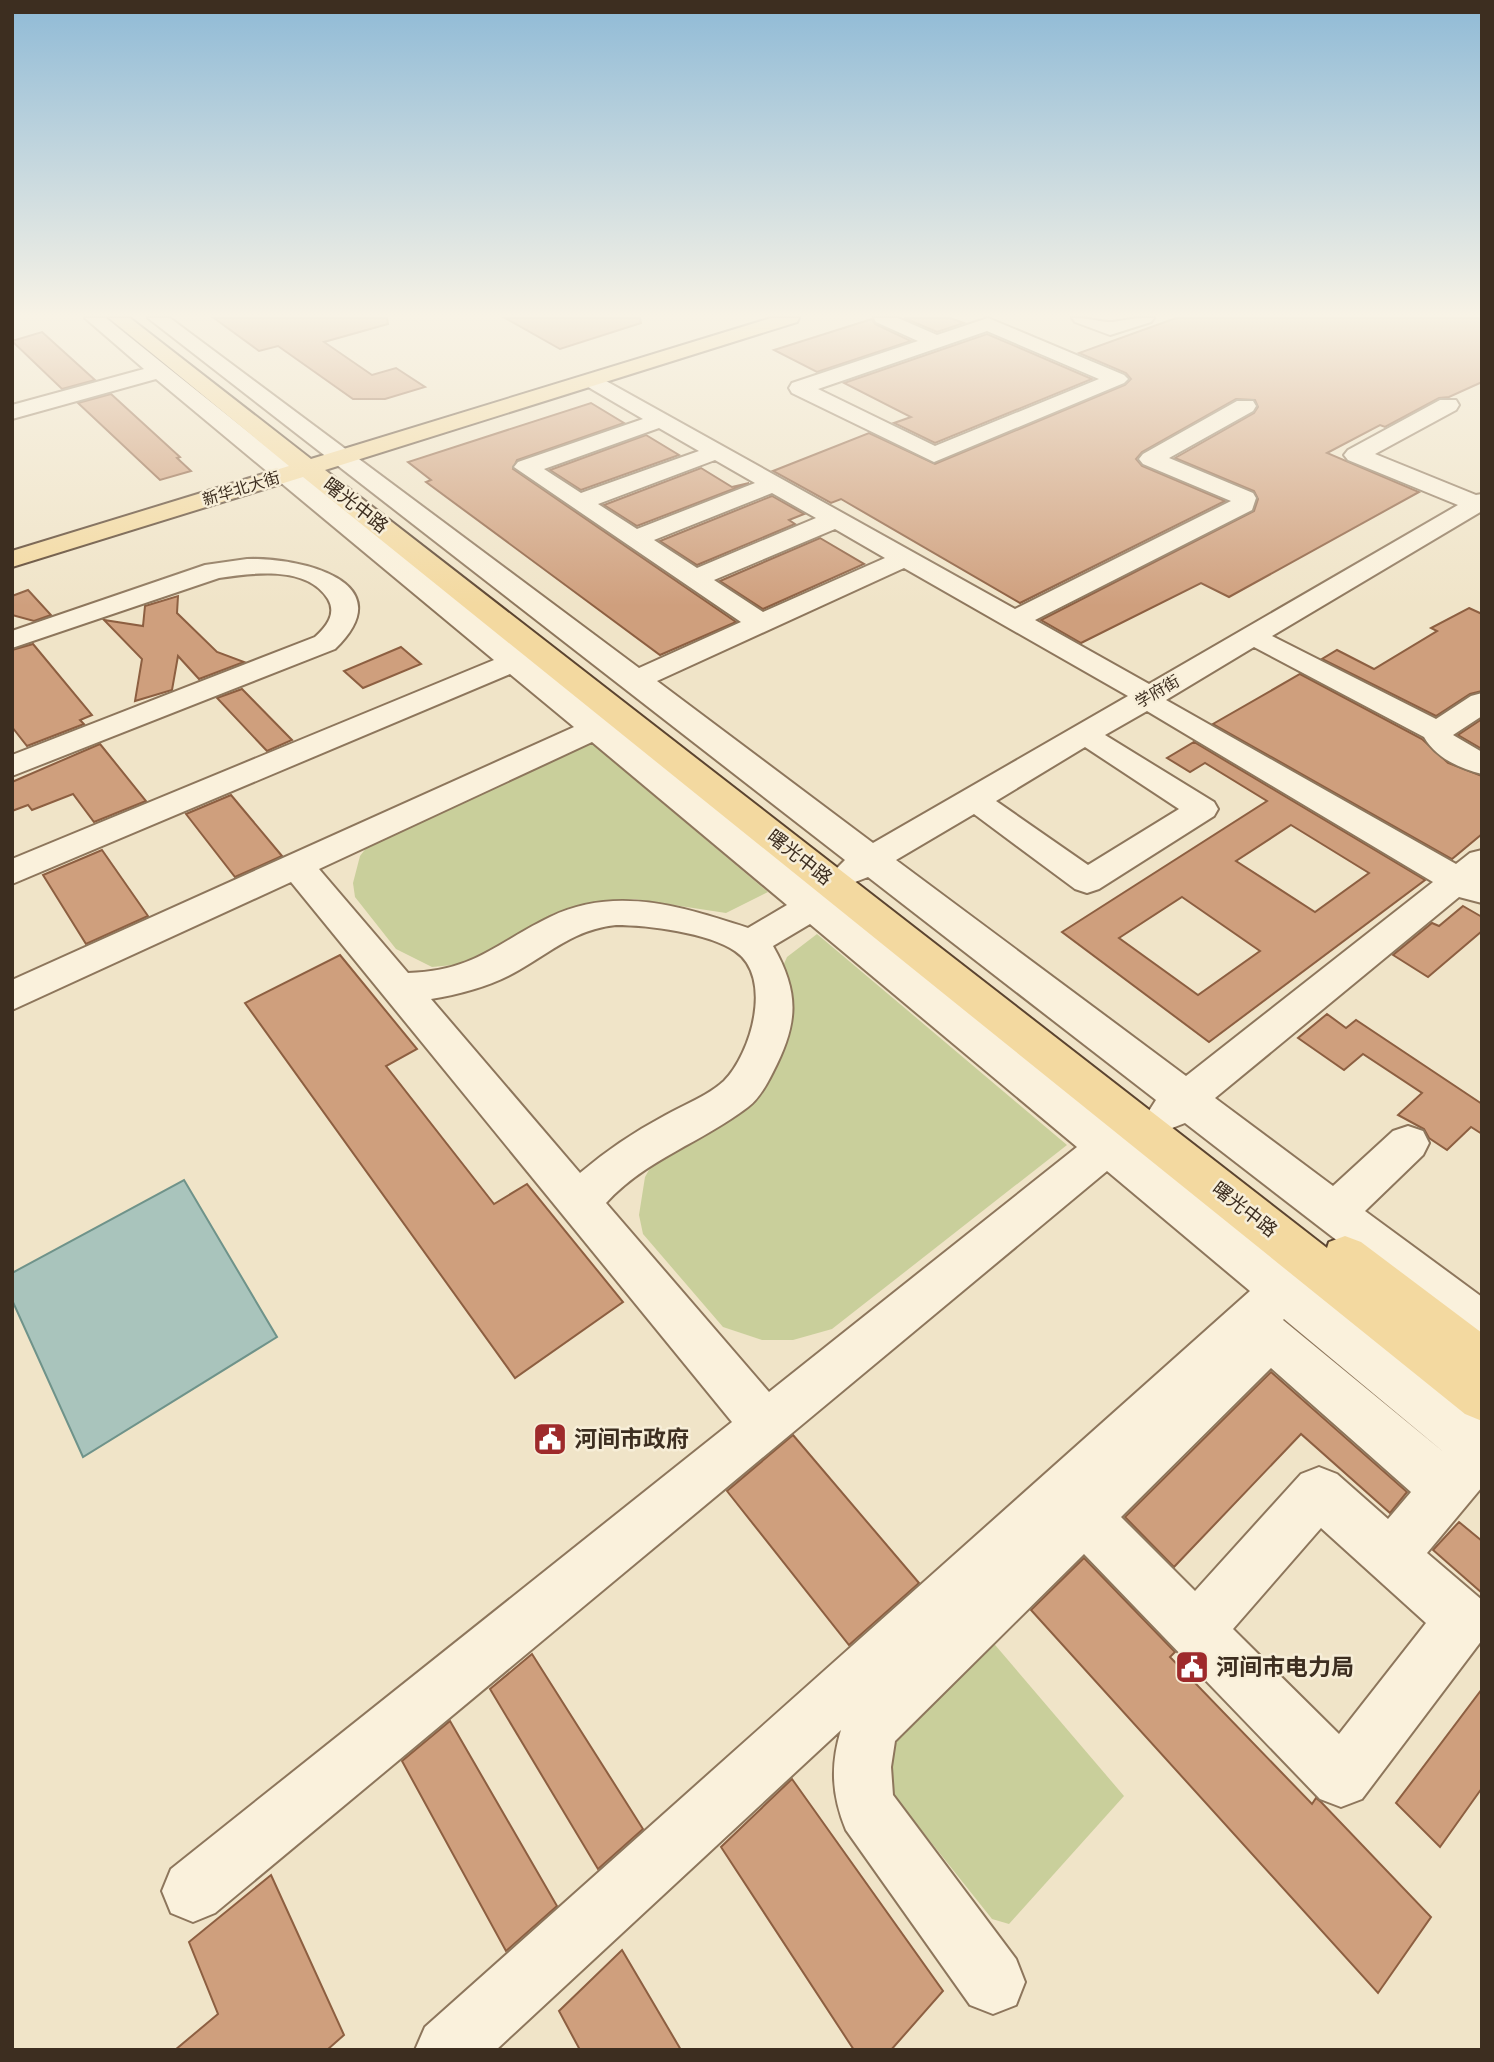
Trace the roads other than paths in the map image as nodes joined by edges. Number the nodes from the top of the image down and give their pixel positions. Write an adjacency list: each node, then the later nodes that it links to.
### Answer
1 (231, 414): 14 (street)
2 (246, 414): 14 (main road, 曙光中路)
3 (252, 414): 14 (main road, 曙光中路)
4 (260, 414): 14 (street)
5 (461, 414): 14 (main road, 新华北大街)
6 (473, 414): 14 (main road, 新华北大街)
7 (651, 414): 12 (street)
8 (852, 414): 9 (street)
9 (1032, 414)
10 (1230, 414): 25 (street)
11 (1431, 414): 17 (street)
12 (661, 420): 13 (street); 16 (street)
13 (717, 452): 15 (street); 16 (street)
14 (310, 462): 20 (main road, 新华北大街); 22 (main road, 新华北大街); 23 (street); 30 (street); 42 (main road, 曙光中路)
15 (774, 484): 18 (street); 19 (street)
16 (579, 502): 19 (street)
17 (1480, 506): 28 (street, 学府街); 31 (street, 学府街)
18 (836, 519): 21 (street); 24 (street)
19 (634, 539): 24 (street)
20 (12, 549)
21 (906, 558): 25 (street); 26 (street)
22 (12, 559)
23 (374, 569): 27 (street); 29 (street); 37 (street); 42 (main road, 曙光中路)
24 (694, 579): 26 (street)
25 (1014, 620): 31 (street)
26 (761, 624): 30 (street)
27 (12, 640)
28 (1266, 643): 31 (street, 学府街); 34 (street)
29 (517, 661): 33 (street); 40 (street)
30 (633, 681): 42 (street)
31 (1154, 701): 35 (street, 学府街); 41 (street); 42 (street, 学府街)
32 (1482, 702): 34 (street)
33 (597, 728): 39 (street); 42 (street)
34 (1437, 732): 36 (street)
35 (1098, 743): 38 (street, 学府街); 38 (street)
36 (1482, 764)
37 (12, 766)
38 (987, 809): 42 (street, 学府街)
39 (297, 866): 44 (street); 45 (street)
40 (12, 872)
41 (1473, 879): 46 (street)
42 (850, 882): 43 (street); 46 (main road, 曙光中路); 48 (street); 51 (main road, 曙光中路)
43 (750, 943): 44 (street); 49 (street)
44 (398, 987): 49 (street)
45 (12, 996)
46 (1175, 1108): 50 (street); 53 (main road, 曙光中路)
47 (1408, 1143): 50 (street)
48 (1108, 1146): 51 (street); 55 (street)
49 (579, 1203): 55 (street)
50 (1334, 1213): 52 (street)
51 (1298, 1276): 54 (main road, 曙光中路); 56 (street); 63 (street)
52 (1482, 1325)
53 (1482, 1362)
54 (1482, 1398)
55 (765, 1424): 61 (street)
56 (1481, 1451): 57 (street)
57 (1447, 1490): 58 (street); 59 (street)
58 (1084, 1518): 60 (street); 62 (street)
59 (1391, 1555): 60 (street); 60 (street)
60 (1196, 1630)
61 (192, 1891)
62 (993, 1982)
63 (461, 2045)

